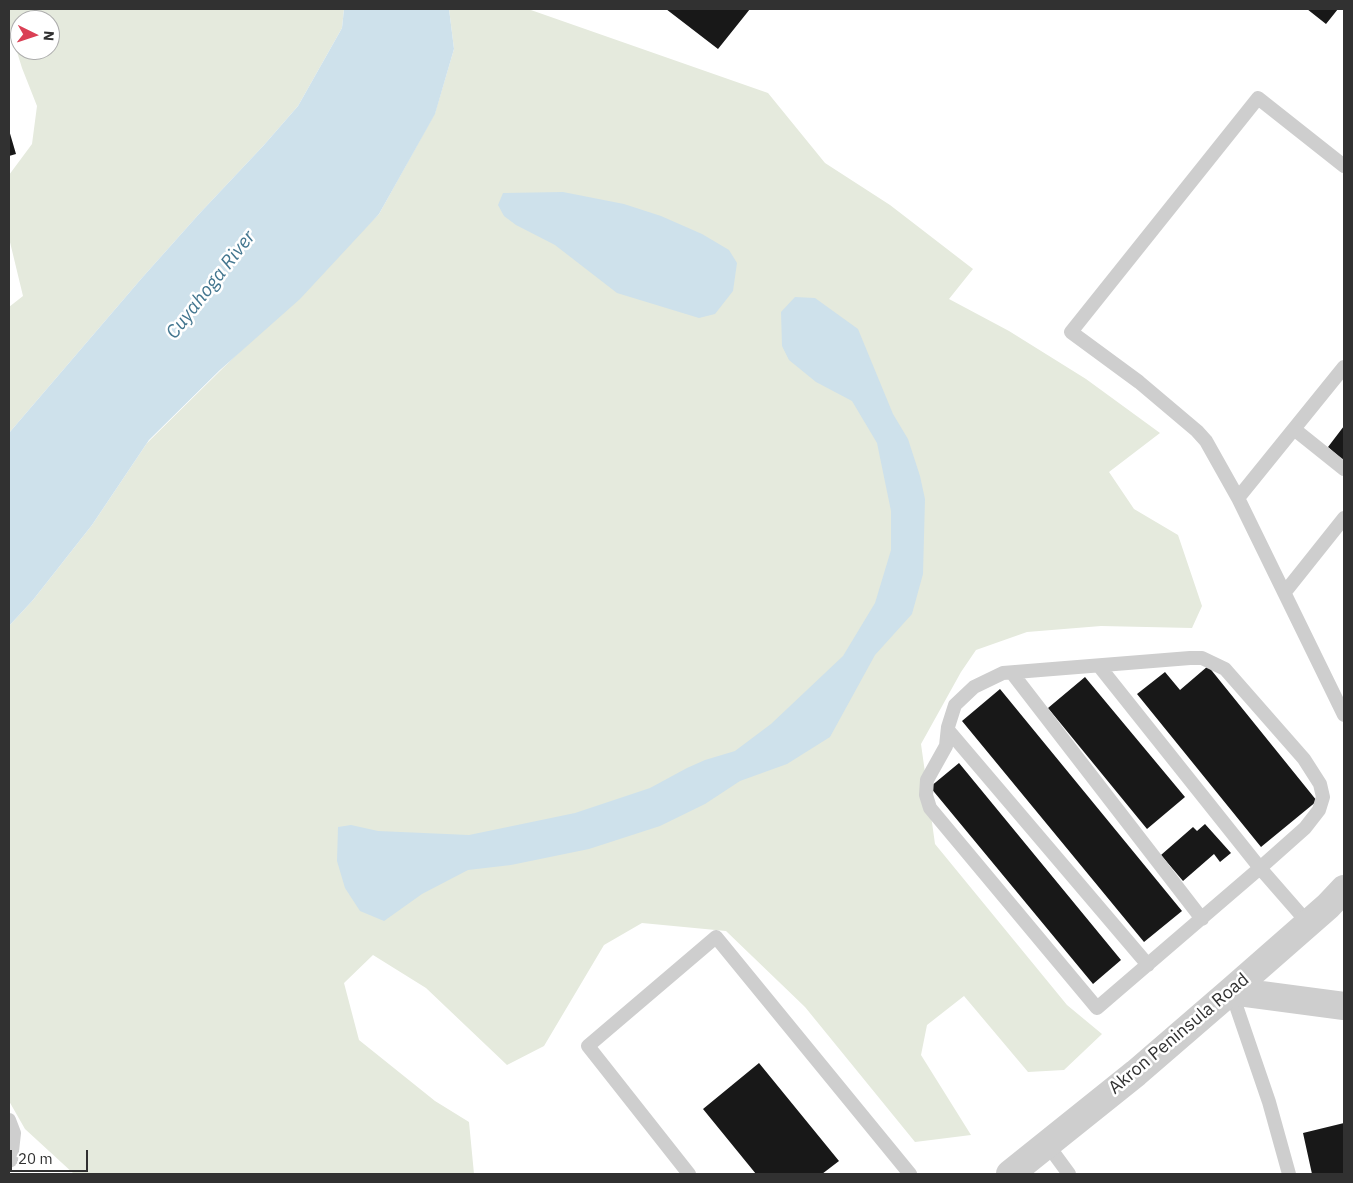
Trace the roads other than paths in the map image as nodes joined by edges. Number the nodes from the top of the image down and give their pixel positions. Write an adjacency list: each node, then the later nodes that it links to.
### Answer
1 (1344, 166): 5 (lane)
2 (1344, 367): 3 (lane)
3 (1294, 429): 4 (lane); 5 (lane)
4 (1344, 469)
5 (1238, 498): 7 (lane)
6 (1344, 518): 7 (lane)
7 (1285, 592): 10 (lane)
8 (1099, 666): 9 (lane); 12 (lane); 12 (lane)
9 (1012, 672): 11 (lane); 14 (lane)
10 (1344, 715)
11 (948, 730): 16 (lane); 16 (lane)
12 (1260, 868): 14 (lane); 15 (lane)
13 (1344, 889): 15 (street, Akron Peninsula Road)
14 (1202, 919): 16 (lane)
15 (1308, 924): 17 (street, Akron Peninsula Road)
16 (1148, 965)
17 (1231, 991): 18 (street); 20 (street, Akron Peninsula Road); 26 (lane)
18 (1344, 1006)
19 (9, 1120): 21 (lane)
20 (1047, 1144): 24 (street, Akron Peninsula Road); 25 (lane)
21 (9, 1161)
22 (689, 1174): 23 (lane)
23 (910, 1174)
24 (1010, 1174)
25 (1068, 1174)
26 (1288, 1174)

